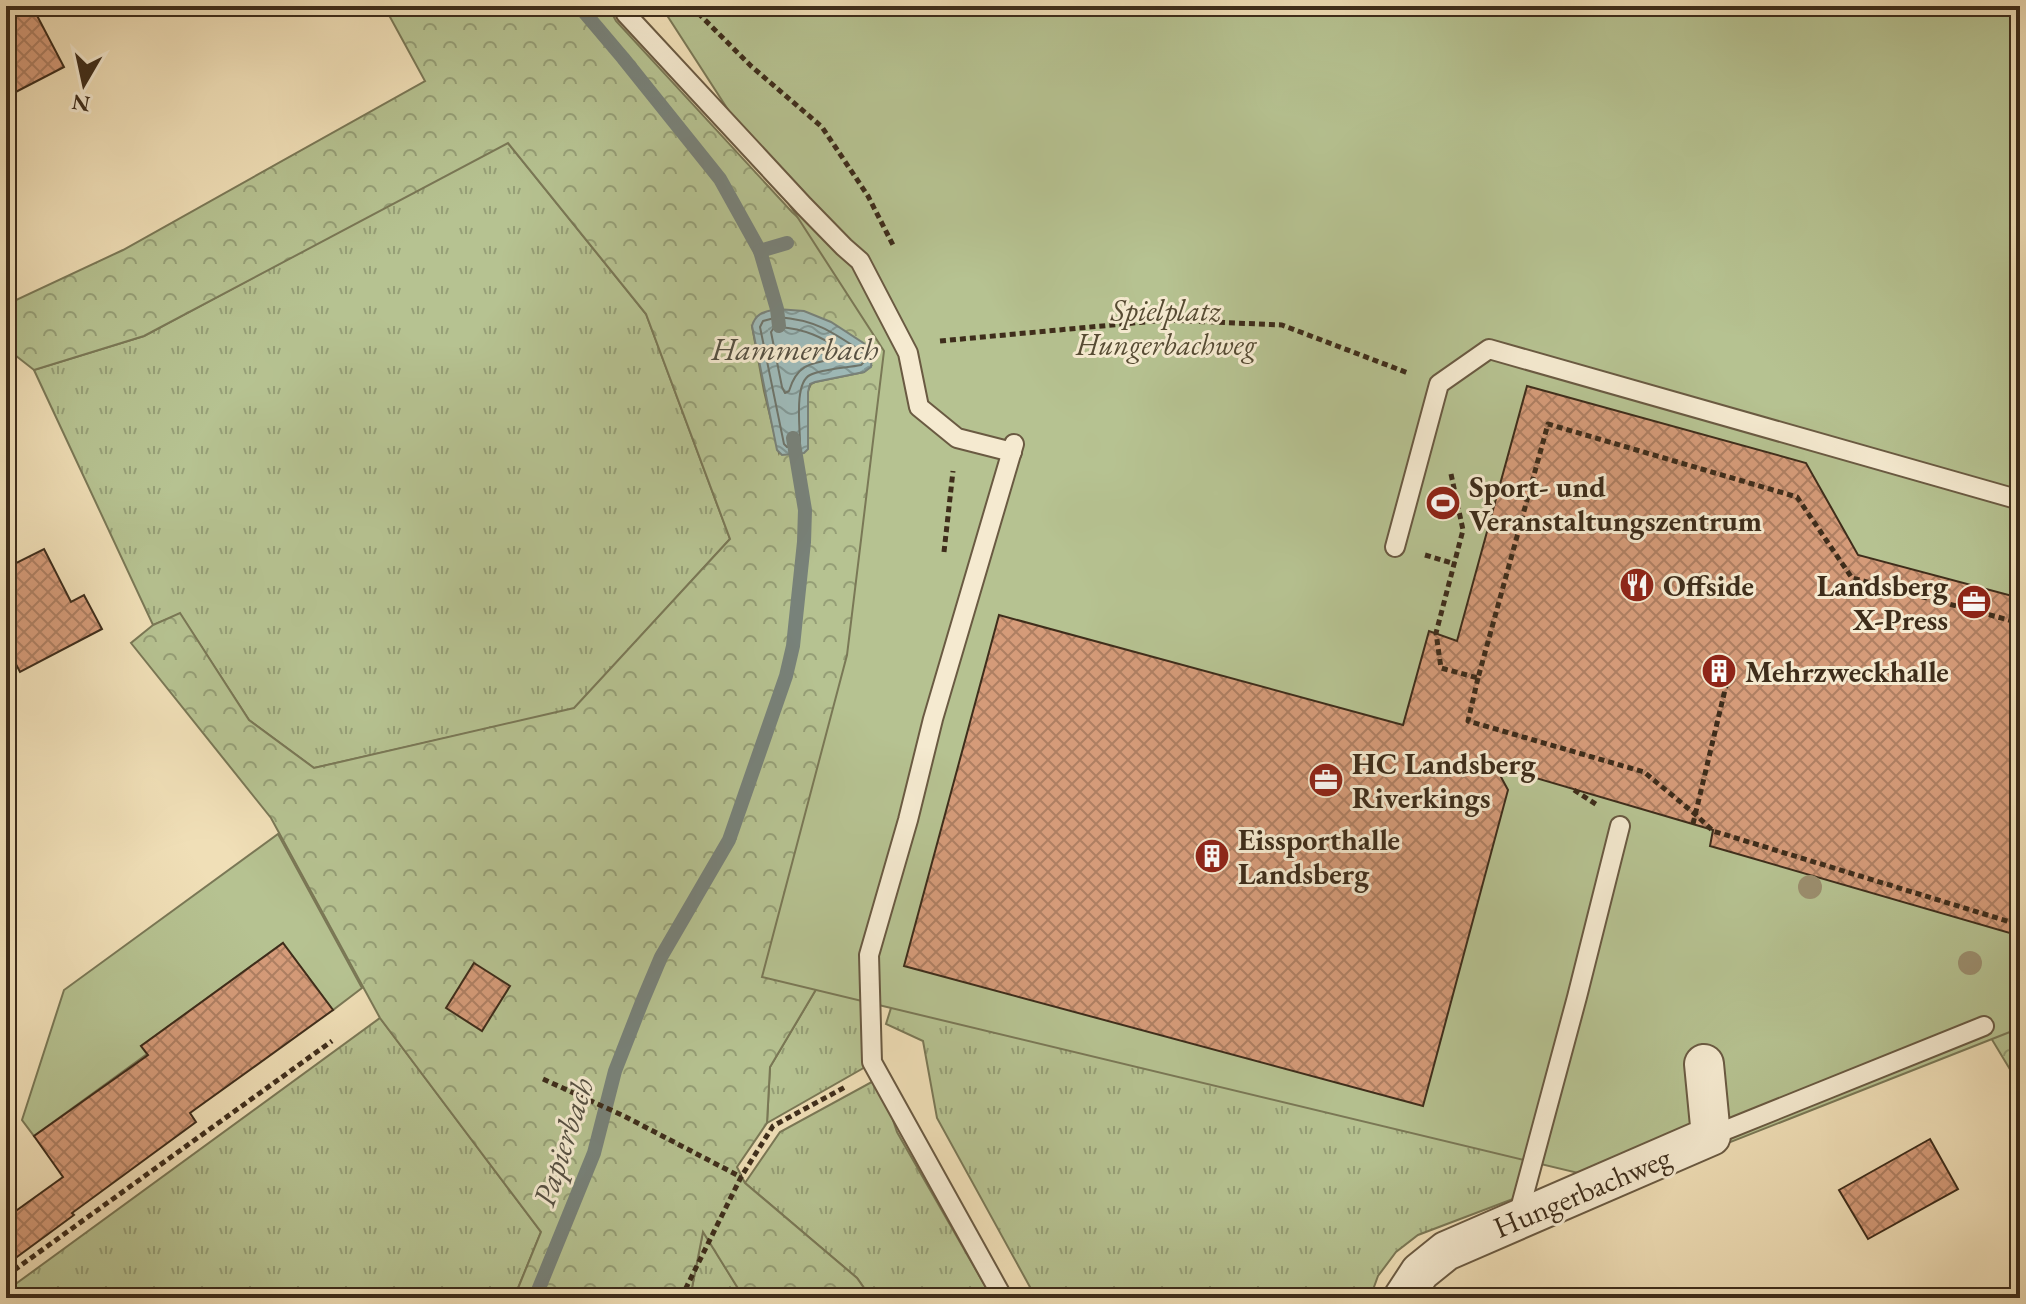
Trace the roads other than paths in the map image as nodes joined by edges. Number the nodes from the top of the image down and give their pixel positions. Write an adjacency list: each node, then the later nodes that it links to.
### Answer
1 (622, 6): 9 (lane)
2 (2020, 500): 3 (lane)
3 (1395, 547)
4 (1620, 826): 8 (lane)
5 (1984, 1026): 7 (lane)
6 (1704, 1064): 7 (street)
7 (1711, 1136): 8 (street, Hungerbachweg)
8 (1517, 1220): 10 (street, Hungerbachweg)
9 (1003, 1298)
10 (1403, 1298)

